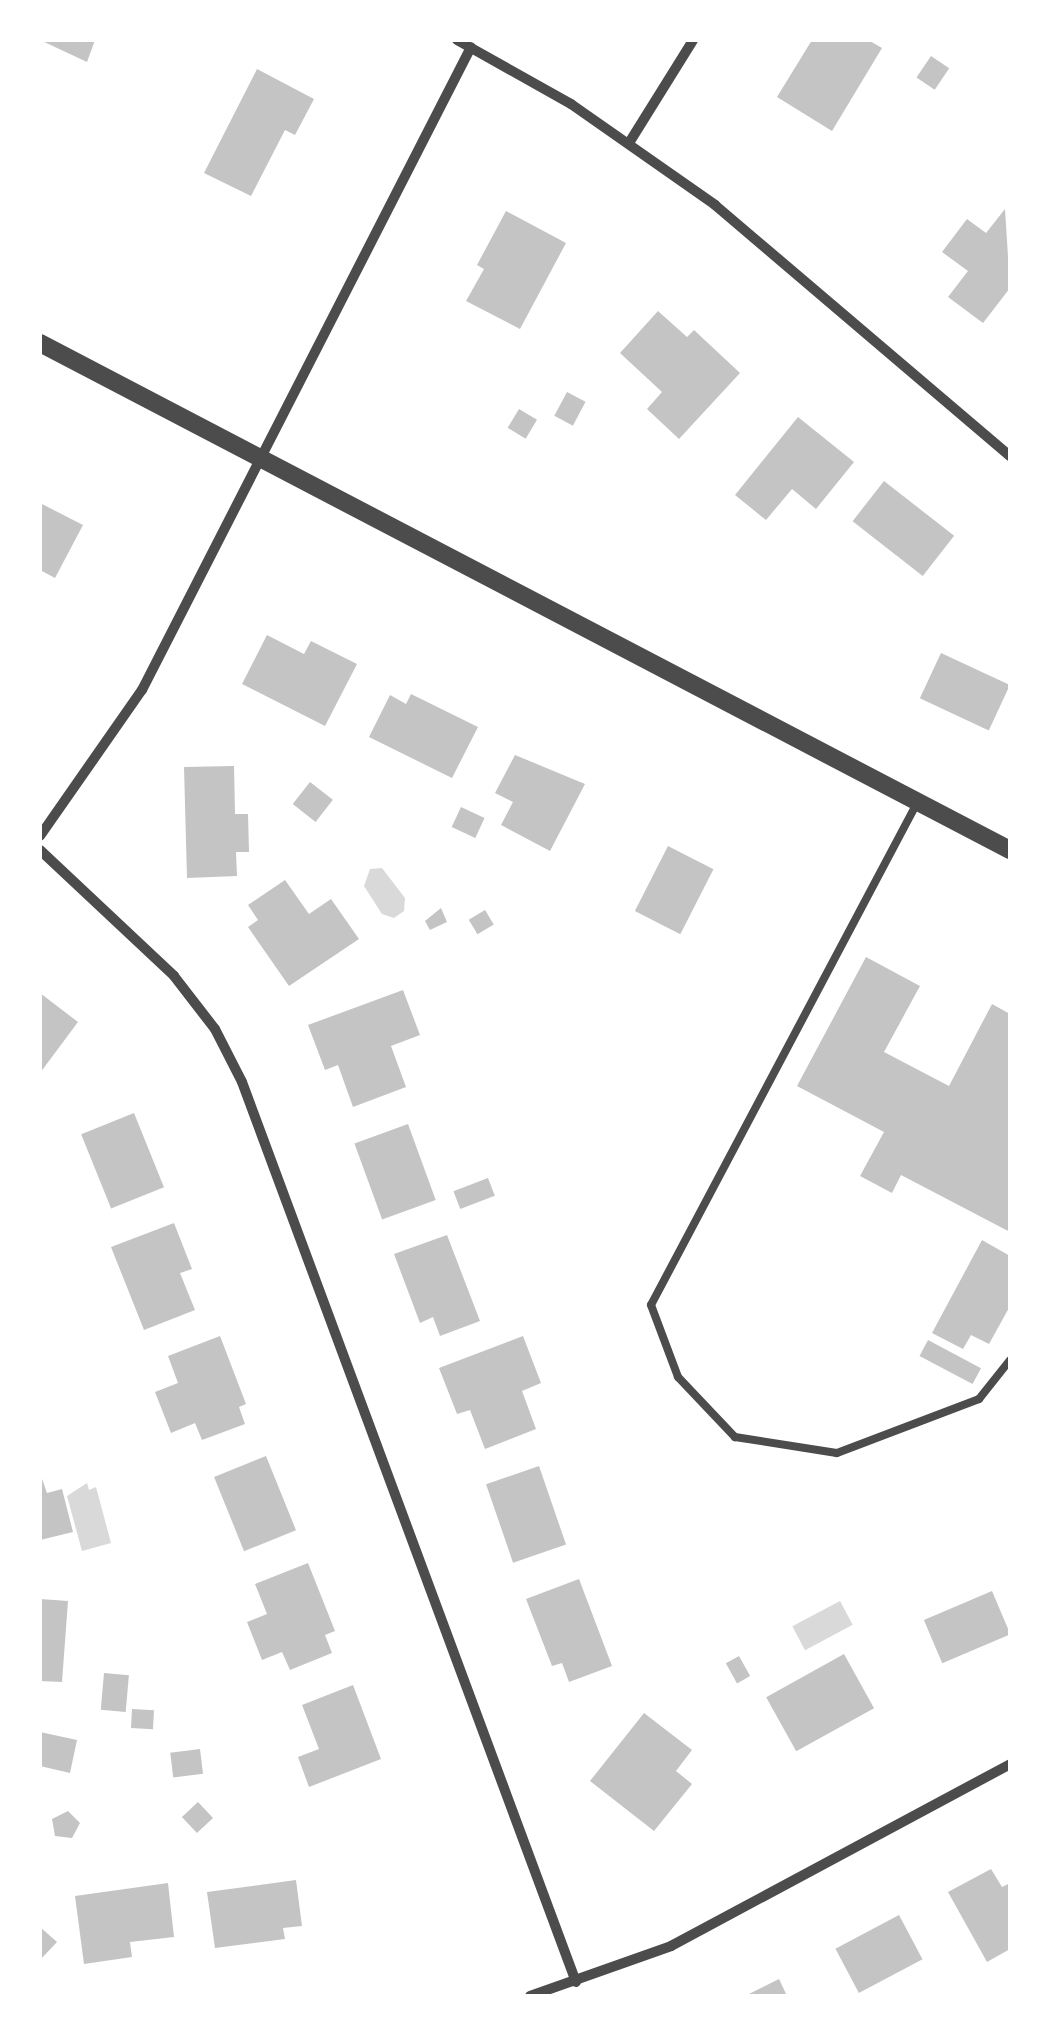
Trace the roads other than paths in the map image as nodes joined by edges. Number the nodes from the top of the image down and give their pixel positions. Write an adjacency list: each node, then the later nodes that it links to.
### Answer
1 (457, 40): 3 (street)
2 (693, 40): 4 (street)
3 (471, 46): 4 (street); 7 (street)
4 (629, 143): 6 (street)
5 (40, 343): 7 (street)
6 (1010, 456)
7 (266, 458): 8 (street); 9 (street)
8 (916, 803): 11 (street); 12 (lane)
9 (40, 836)
10 (40, 850): 14 (street)
11 (1010, 850)
12 (1010, 1360)
13 (1010, 1764): 14 (street)
14 (576, 1982): 15 (street)
15 (530, 1996)

